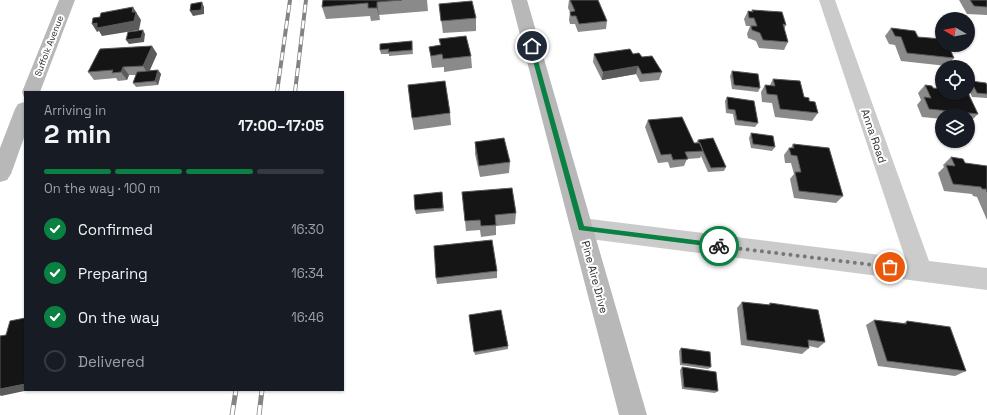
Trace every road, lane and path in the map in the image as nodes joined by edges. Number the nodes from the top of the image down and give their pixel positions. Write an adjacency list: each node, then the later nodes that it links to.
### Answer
1 (67, 0): 4 (street, Suffolk Avenue)
2 (519, 0): 7 (street, Pine Aire Drive)
3 (827, 0): 8 (street, Anna Road)
4 (32, 91)
5 (24, 112): 6 (street)
6 (0, 174)
7 (582, 228): 8 (street); 10 (street, Pine Aire Drive)
8 (921, 271): 9 (street)
9 (987, 279)
10 (632, 415)

